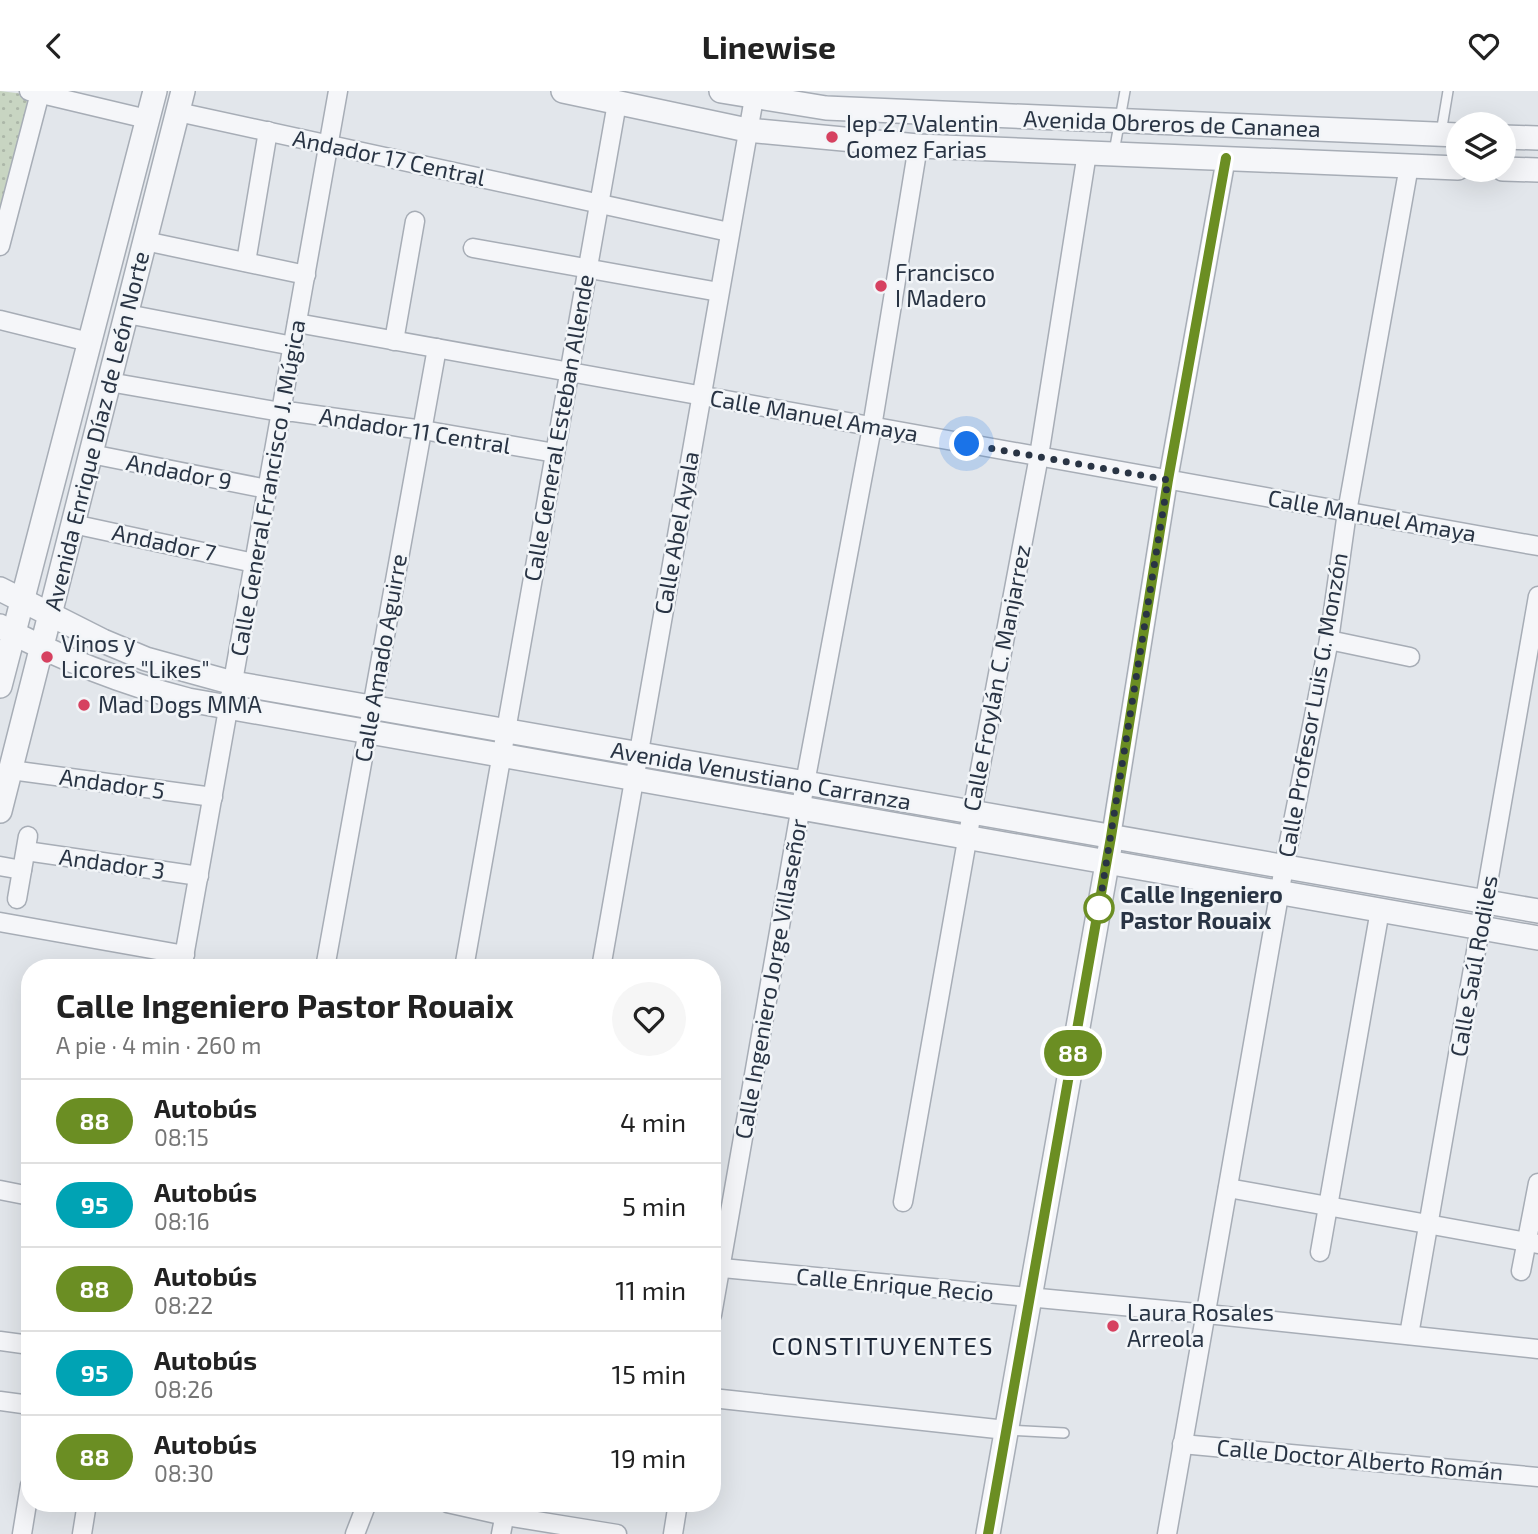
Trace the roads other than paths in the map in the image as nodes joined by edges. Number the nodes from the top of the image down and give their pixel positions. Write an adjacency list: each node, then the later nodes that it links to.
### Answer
1 (155, 91): 12 (street, Avenida Enrique Díaz de León Norte)
2 (338, 91): 19 (street, Calle General Francisco J. Múgica)
3 (563, 91): 10 (street, Avenida Obreros de Cananea)
4 (721, 91): 8 (street, Avenida Obreros de Cananea)
5 (1125, 91): 13 (lane)
6 (1448, 91): 11 (lane)
7 (35, 92): 12 (street); 32 (street)
8 (754, 98): 13 (street, Avenida Obreros de Cananea); 15 (street, Calle Abel Ayala)
9 (181, 101): 14 (street, Andador 17 Central); 31 (street, Avenida Enrique Díaz de León Norte)
10 (617, 103): 15 (street, Avenida Obreros de Cananea); 28 (street, Calle General Esteban Allende)
11 (1448, 112)
12 (147, 119): 42 (street, Avenida Enrique Díaz de León Norte)
13 (1120, 122): 16 (street, Avenida Obreros de Cananea); 22 (lane)
14 (268, 131): 19 (street, Andador 17 Central); 34 (street)
15 (747, 131): 20 (street, Avenida Obreros de Cananea); 30 (street, Calle Abel Ayala)
16 (1446, 135)
17 (1516, 137): 18 (street)
18 (1538, 138)
19 (329, 144): 28 (street, Andador 17 Central); 36 (street, Calle General Francisco J. Múgica)
20 (918, 146): 21 (street, Avenida Obreros de Cananea); 49 (street, Calle Ingeniero Jorge Villaseñor)
21 (1087, 153): 22 (street, Avenida Obreros de Cananea); 53 (street, Calle Froylán C. Manjarrez)
22 (1114, 154): 23 (street, Avenida Obreros de Cananea)
23 (1226, 158): 24 (street, Avenida Obreros de Cananea); 54 (street)
24 (1409, 166): 25 (street, Avenida Obreros de Cananea); 56 (street, Calle Profesor Luis G. Monzón)
25 (1446, 167)
26 (1516, 169): 27 (street)
27 (1538, 170)
28 (599, 203): 30 (street, Andador 17 Central); 35 (street, Calle General Esteban Allende)
29 (415, 221): 41 (street)
30 (729, 232): 37 (street, Calle Abel Ayala)
31 (145, 241): 34 (street); 38 (street, Avenida Enrique Díaz de León Norte)
32 (0, 246)
33 (472, 248): 35 (street)
34 (246, 263): 36 (street)
35 (587, 268): 37 (street); 45 (street, Calle General Esteban Allende)
36 (306, 275): 40 (street, Calle General Francisco J. Múgica)
37 (719, 292): 47 (street, Calle Abel Ayala)
38 (127, 314): 43 (street); 46 (street, Avenida Enrique Díaz de León Norte)
39 (0, 320): 42 (street)
40 (297, 323): 41 (street, Calle Manuel Amaya); 43 (street, Calle General Francisco J. Múgica)
41 (394, 341): 44 (street, Calle Manuel Amaya)
42 (89, 342): 62 (street, Avenida Enrique Díaz de León Norte)
43 (293, 346): 48 (street, Calle General Francisco J. Múgica)
44 (438, 348): 45 (street, Calle Manuel Amaya); 50 (street, Calle Amado Aguirre)
45 (569, 372): 47 (street, Calle Manuel Amaya); 51 (street, Calle General Esteban Allende)
46 (109, 382): 48 (street, Andador 11 Central); 52 (street, Avenida Enrique Díaz de León Norte)
47 (701, 396): 49 (street, Calle Manuel Amaya); 74 (street, Calle Abel Ayala)
48 (281, 412): 50 (street, Andador 11 Central); 55 (street, Calle General Francisco J. Múgica)
49 (872, 426): 53 (street, Calle Manuel Amaya); 77 (street, Calle Ingeniero Jorge Villaseñor)
50 (423, 430): 51 (street, Andador 11 Central); 71 (street, Calle Amado Aguirre)
51 (555, 453): 73 (street, Calle General Esteban Allende)
52 (91, 454): 55 (street, Andador 9); 57 (street, Avenida Enrique Díaz de León Norte)
53 (1039, 456): 54 (street, Calle Manuel Amaya); 81 (street, Calle Froylán C. Manjarrez)
54 (1168, 480): 56 (street, Calle Manuel Amaya); 83 (street)
55 (267, 489): 59 (street, Calle General Francisco J. Múgica)
56 (1347, 512): 58 (street, Calle Manuel Amaya); 65 (street, Calle Profesor Luis G. Monzón)
57 (73, 524): 59 (street, Andador 7); 63 (street, Avenida Enrique Díaz de León Norte)
58 (1538, 546)
59 (254, 563): 68 (street, Calle General Francisco J. Múgica)
60 (0, 589): 62 (street, Avenida Venustiano Carranza)
61 (1538, 596): 91 (street, Calle Saúl Rodiles)
62 (22, 601): 63 (street, Avenida Venustiano Carranza); 64 (street, Avenida Enrique Díaz de León Norte)
63 (50, 615): 66 (street, Avenida Enrique Díaz de León Norte); 68 (street, Avenida Venustiano Carranza)
64 (7, 629): 66 (street, Avenida Venustiano Carranza); 69 (street, Avenida Enrique Díaz de León Norte)
65 (1329, 640): 67 (street); 86 (street, Calle Profesor Luis G. Monzón)
66 (42, 647): 70 (street, Avenida Venustiano Carranza); 75 (street, Avenida Enrique Díaz de León Norte)
67 (1410, 657)
68 (233, 683): 70 (street, Calle General Francisco J. Múgica); 71 (street, Avenida Venustiano Carranza)
69 (0, 686)
70 (229, 707): 72 (street, Avenida Venustiano Carranza); 78 (street, Calle General Francisco J. Múgica)
71 (372, 708): 72 (street, Calle Amado Aguirre); 73 (street, Avenida Venustiano Carranza)
72 (368, 730): 73 (street, Avenida Venustiano Carranza); 99 (street, Calle Amado Aguirre)
73 (504, 742): 74 (street, Avenida Venustiano Carranza); 76 (street, Avenida Venustiano Carranza); 100 (street, Calle General Esteban Allende)
74 (638, 754): 76 (street, Calle Abel Ayala); 77 (street, Avenida Venustiano Carranza)
75 (10, 770): 78 (street, Andador 5); 80 (street, Avenida Enrique Díaz de León Norte)
76 (634, 777): 79 (street, Avenida Venustiano Carranza); 101 (street, Calle Abel Ayala)
77 (805, 783): 79 (street, Calle Ingeniero Jorge Villaseñor); 81 (street, Avenida Venustiano Carranza)
78 (212, 797): 88 (street, Calle General Francisco J. Múgica)
79 (801, 807): 82 (street, Avenida Venustiano Carranza); 110 (street, Calle Ingeniero Jorge Villaseñor)
80 (0, 811)
81 (972, 812): 82 (street, Calle Froylán C. Manjarrez); 83 (street, Avenida Venustiano Carranza)
82 (967, 837): 84 (street, Avenida Venustiano Carranza); 106 (street, Calle Froylán C. Manjarrez)
83 (1111, 837): 84 (street); 86 (street, Avenida Venustiano Carranza)
84 (1107, 862): 89 (street, Avenida Venustiano Carranza); 114 (street)
85 (0, 866): 87 (street)
86 (1284, 867): 89 (street, Calle Profesor Luis G. Monzón); 91 (street, Avenida Venustiano Carranza)
87 (22, 870): 88 (street, Andador 3); 90 (street, Andador 3)
88 (199, 876): 98 (street, Calle General Francisco J. Múgica)
89 (1280, 893): 92 (street, Avenida Venustiano Carranza); 103 (street, Calle Profesor Luis G. Monzón)
90 (17, 899)
91 (1486, 902): 93 (street, Avenida Venustiano Carranza); 95 (street, Calle Saúl Rodiles)
92 (1380, 910): 95 (street, Avenida Venustiano Carranza); 107 (street)
93 (1538, 911)
94 (0, 922): 97 (street)
95 (1481, 928): 96 (street, Avenida Venustiano Carranza); 108 (street, Calle Saúl Rodiles)
96 (1538, 939)
97 (174, 959)
98 (183, 959)
99 (327, 959)
100 (466, 959)
101 (603, 959)
102 (1538, 1183): 109 (street)
103 (1228, 1188): 107 (street); 115 (street, Calle Profesor Luis G. Monzón)
104 (0, 1190): 105 (street)
105 (21, 1194)
106 (903, 1202)
107 (1328, 1206): 108 (street); 111 (street)
108 (1427, 1224): 109 (street); 116 (street, Calle Saúl Rodiles)
109 (1532, 1243): 113 (street)
110 (721, 1246)
111 (1320, 1252)
112 (721, 1268): 114 (street, Calle Enrique Recio)
113 (1521, 1271)
114 (1030, 1297): 115 (street, Calle Enrique Recio); 123 (street)
115 (1207, 1314): 116 (street, Calle Enrique Recio); 125 (street, Calle Profesor Luis G. Monzón)
116 (1409, 1335): 119 (street, Calle Enrique Recio)
117 (0, 1341): 118 (street)
118 (21, 1344)
119 (1538, 1349)
120 (721, 1399): 123 (street)
121 (0, 1401): 122 (street)
122 (21, 1404)
123 (1006, 1430): 124 (lane); 138 (street)
124 (1064, 1433)
125 (1182, 1444): 126 (street, Calle Doctor Alberto Román); 139 (street, Calle Profesor Luis G. Monzón)
126 (1538, 1477)
127 (26, 1512): 133 (street)
128 (86, 1512): 134 (street)
129 (364, 1512): 135 (street)
130 (481, 1512): 132 (street)
131 (677, 1512): 137 (street)
132 (504, 1518): 136 (street)
133 (22, 1534)
134 (82, 1534)
135 (355, 1534)
136 (617, 1534)
137 (673, 1534)
138 (988, 1534)
139 (1167, 1534)

